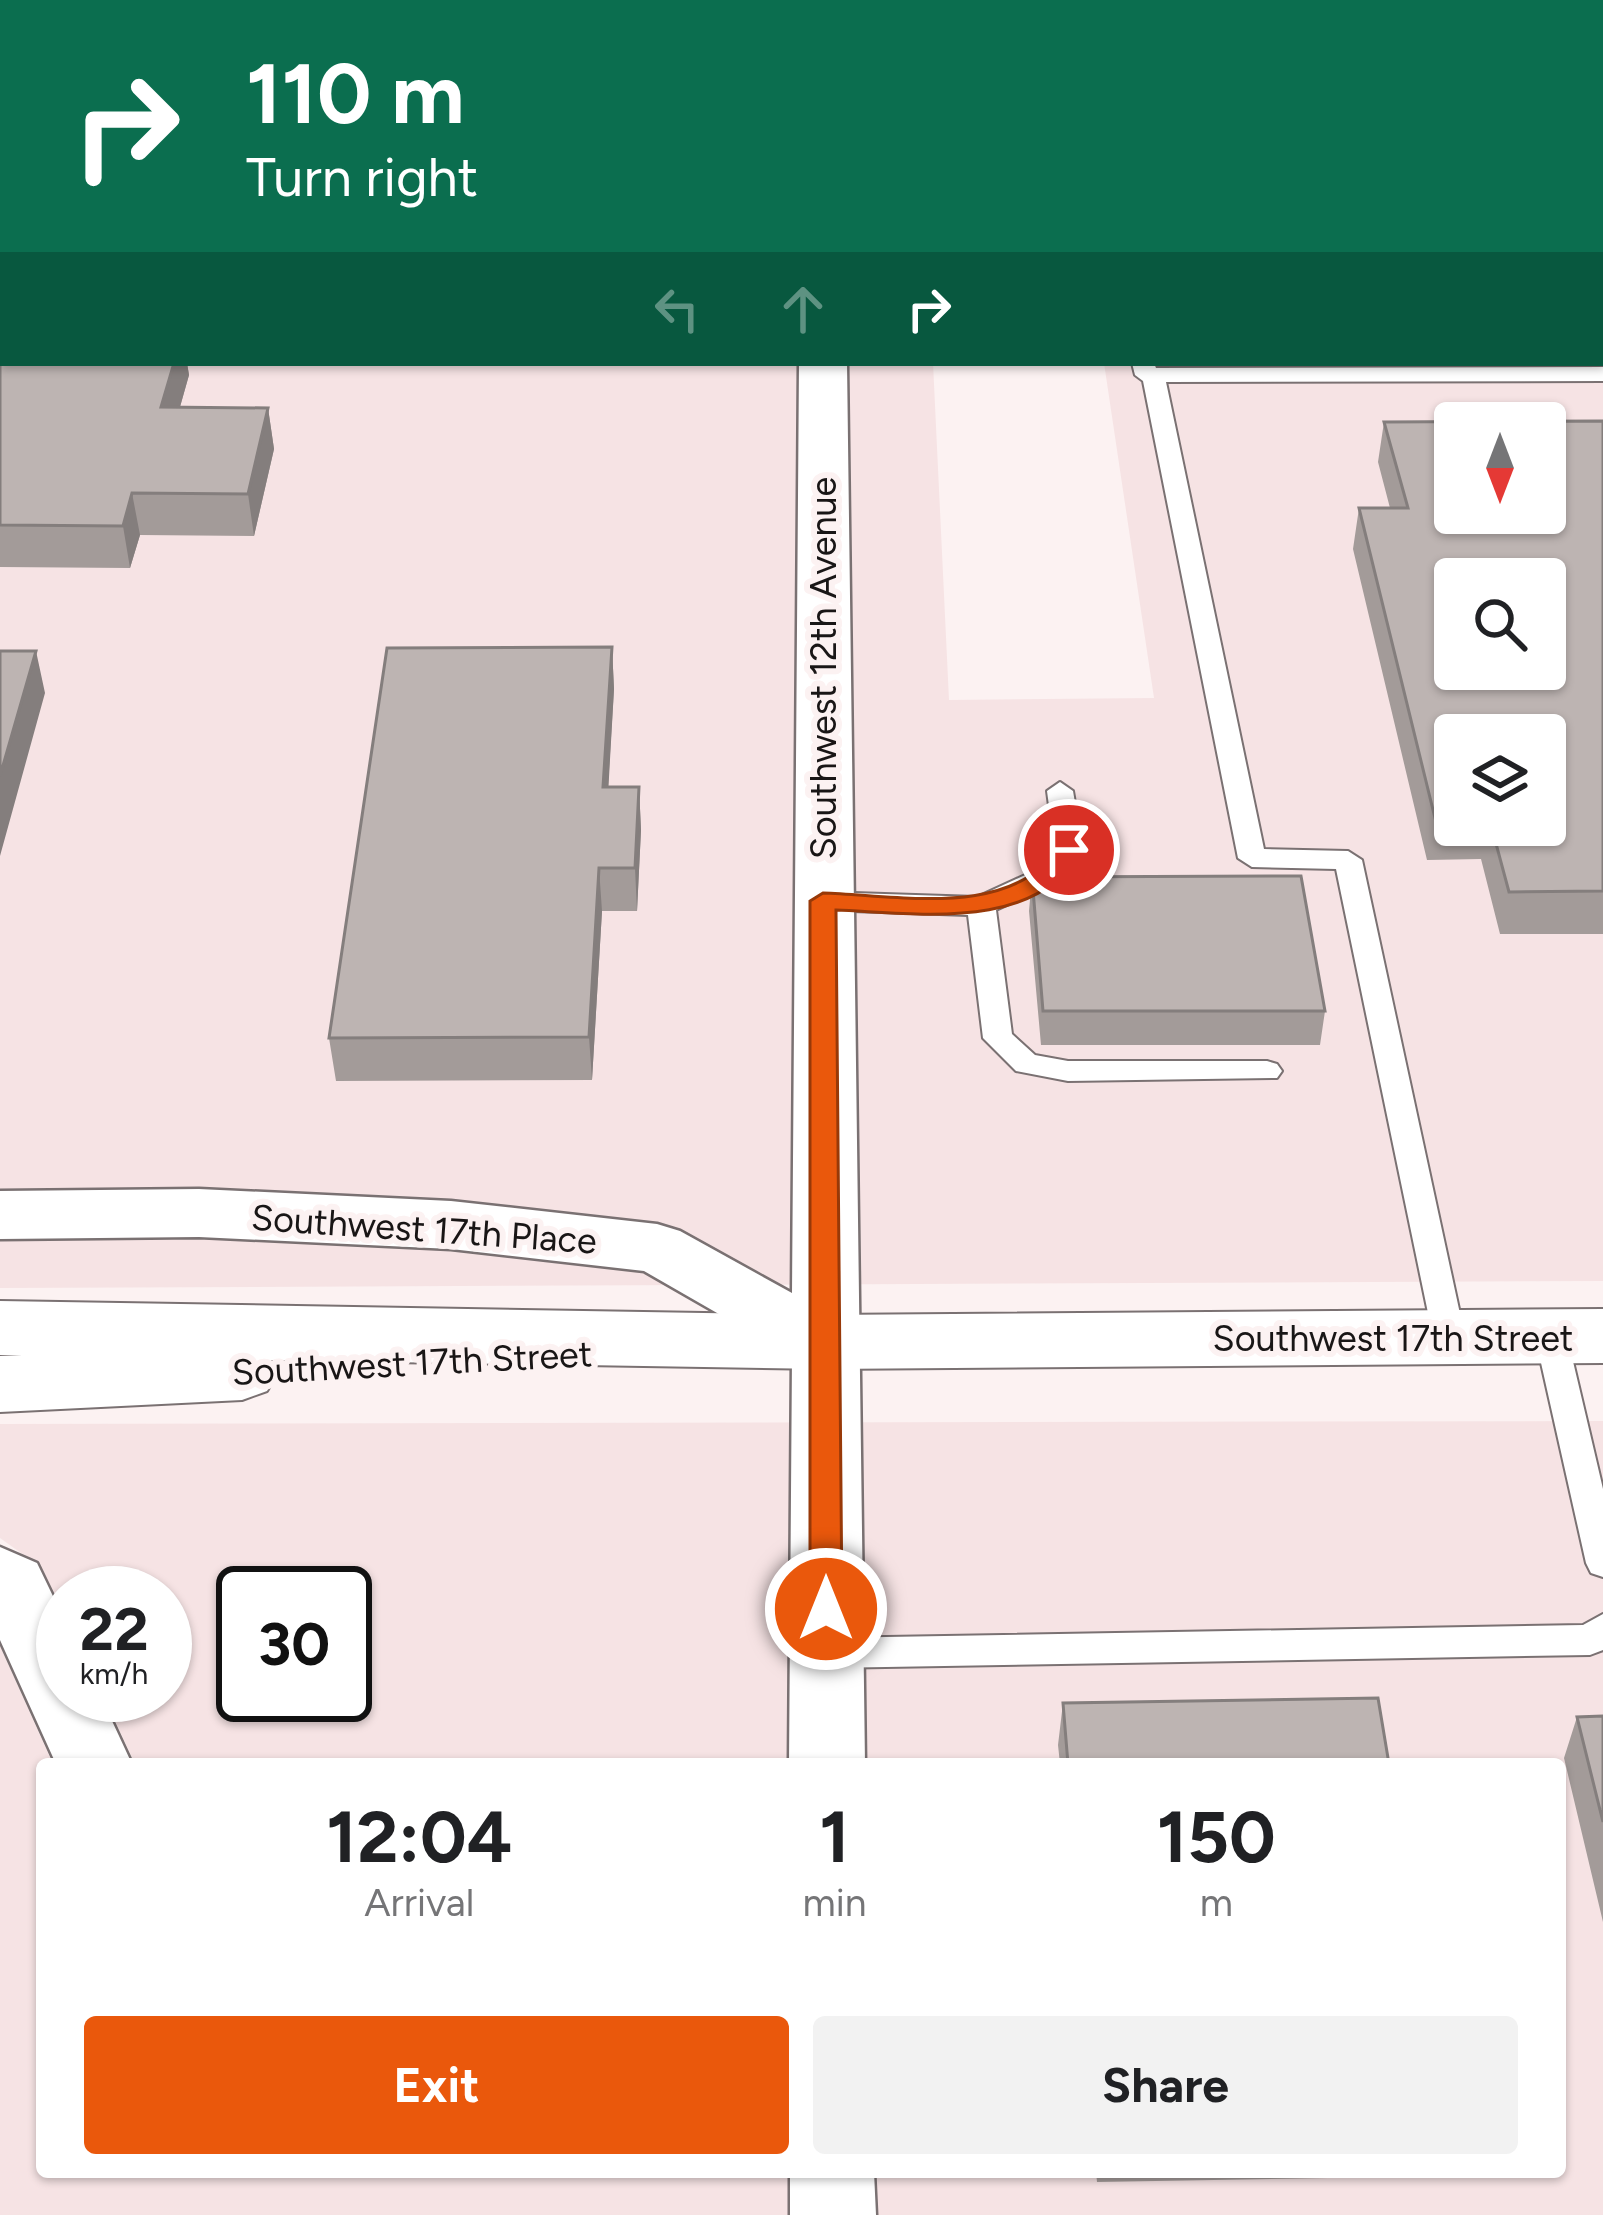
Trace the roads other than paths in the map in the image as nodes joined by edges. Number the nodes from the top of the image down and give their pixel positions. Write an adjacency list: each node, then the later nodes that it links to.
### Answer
1 (823, 366): 5 (street, Southwest 12th Avenue)
2 (1148, 369): 3 (lane); 11 (lane)
3 (1603, 374)
4 (1060, 791): 6 (lane)
5 (823, 901): 6 (lane); 12 (street, Southwest 12th Avenue)
6 (982, 906): 7 (lane)
7 (1267, 1070)
8 (0, 1215): 12 (street, Southwest 17th Place)
9 (0, 1328): 12 (main road, Southwest 17th Street)
10 (1577, 1336): 11 (main road, Southwest 17th Street); 14 (lane)
11 (1449, 1337): 12 (main road, Southwest 17th Street)
12 (824, 1342): 13 (main road, Southwest 17th Street); 17 (street, Southwest 12th Avenue)
13 (0, 1384)
14 (1603, 1564)
15 (0, 1577): 18 (street)
16 (1603, 1629): 17 (lane)
17 (826, 1653): 19 (street, Southwest 12th Avenue)
18 (91, 1758)
19 (826, 1758)
20 (832, 2178): 21 (street)
21 (833, 2215)

